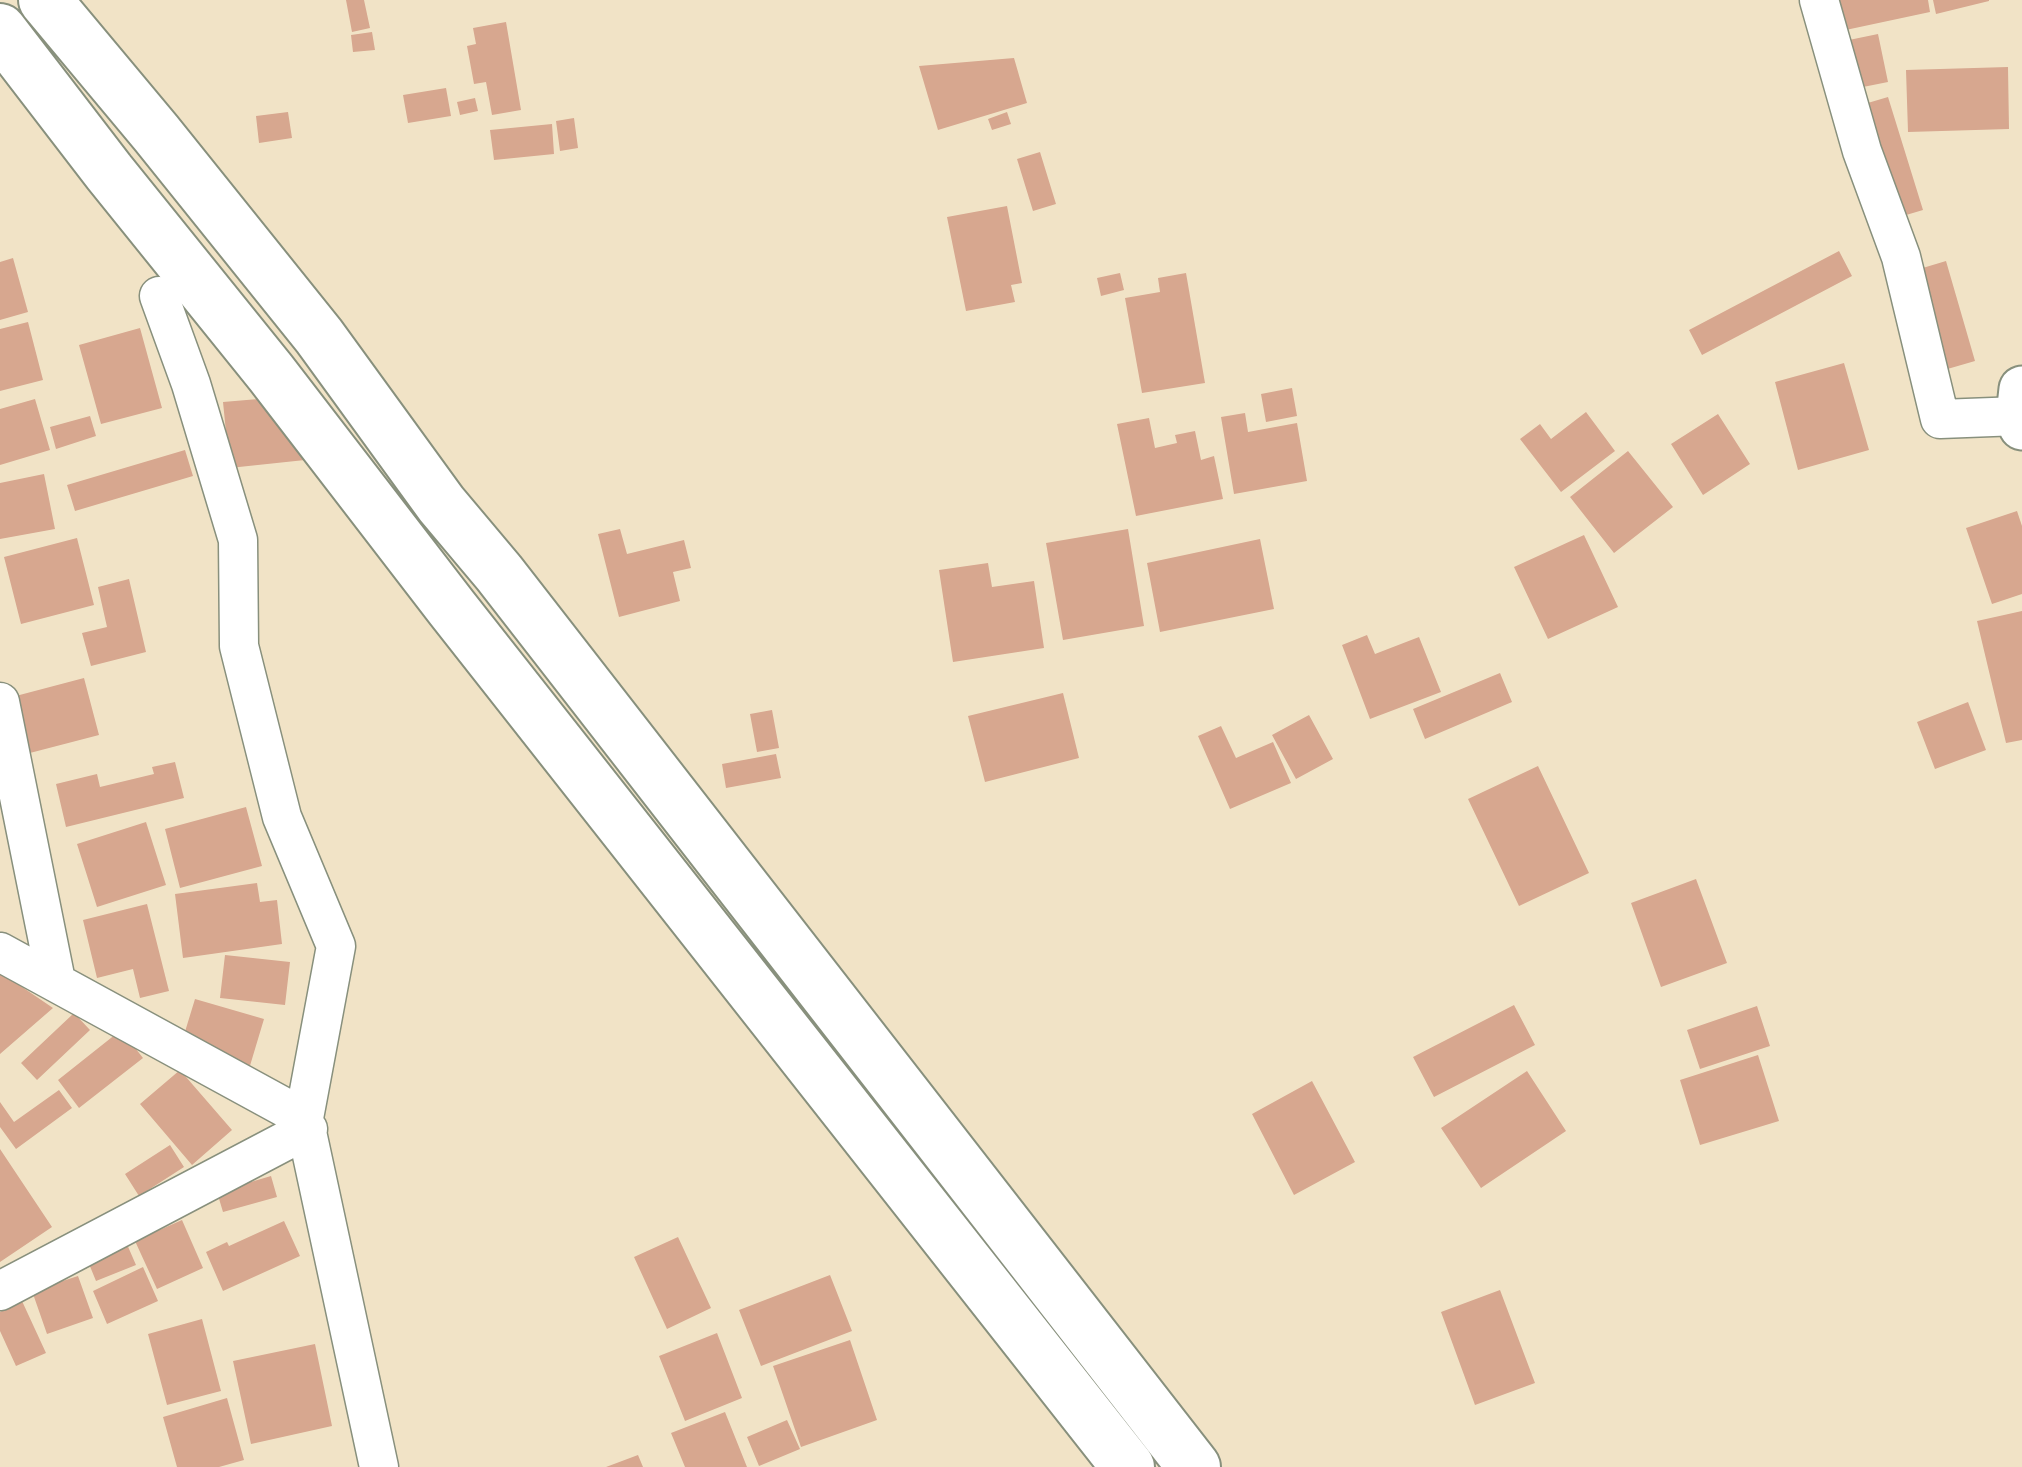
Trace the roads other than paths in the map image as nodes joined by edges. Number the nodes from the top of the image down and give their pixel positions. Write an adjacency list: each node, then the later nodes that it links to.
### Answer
1 (46, 0): 13 (main road)
2 (1819, 0): 5 (street)
3 (0, 30): 12 (main road)
4 (159, 296): 9 (street)
5 (2021, 411)
6 (0, 702): 8 (street)
7 (0, 952): 8 (street)
8 (56, 981): 9 (street)
9 (306, 1124): 10 (street); 11 (street)
10 (0, 1291)
11 (379, 1467)
12 (1128, 1467)
13 (1194, 1467)

